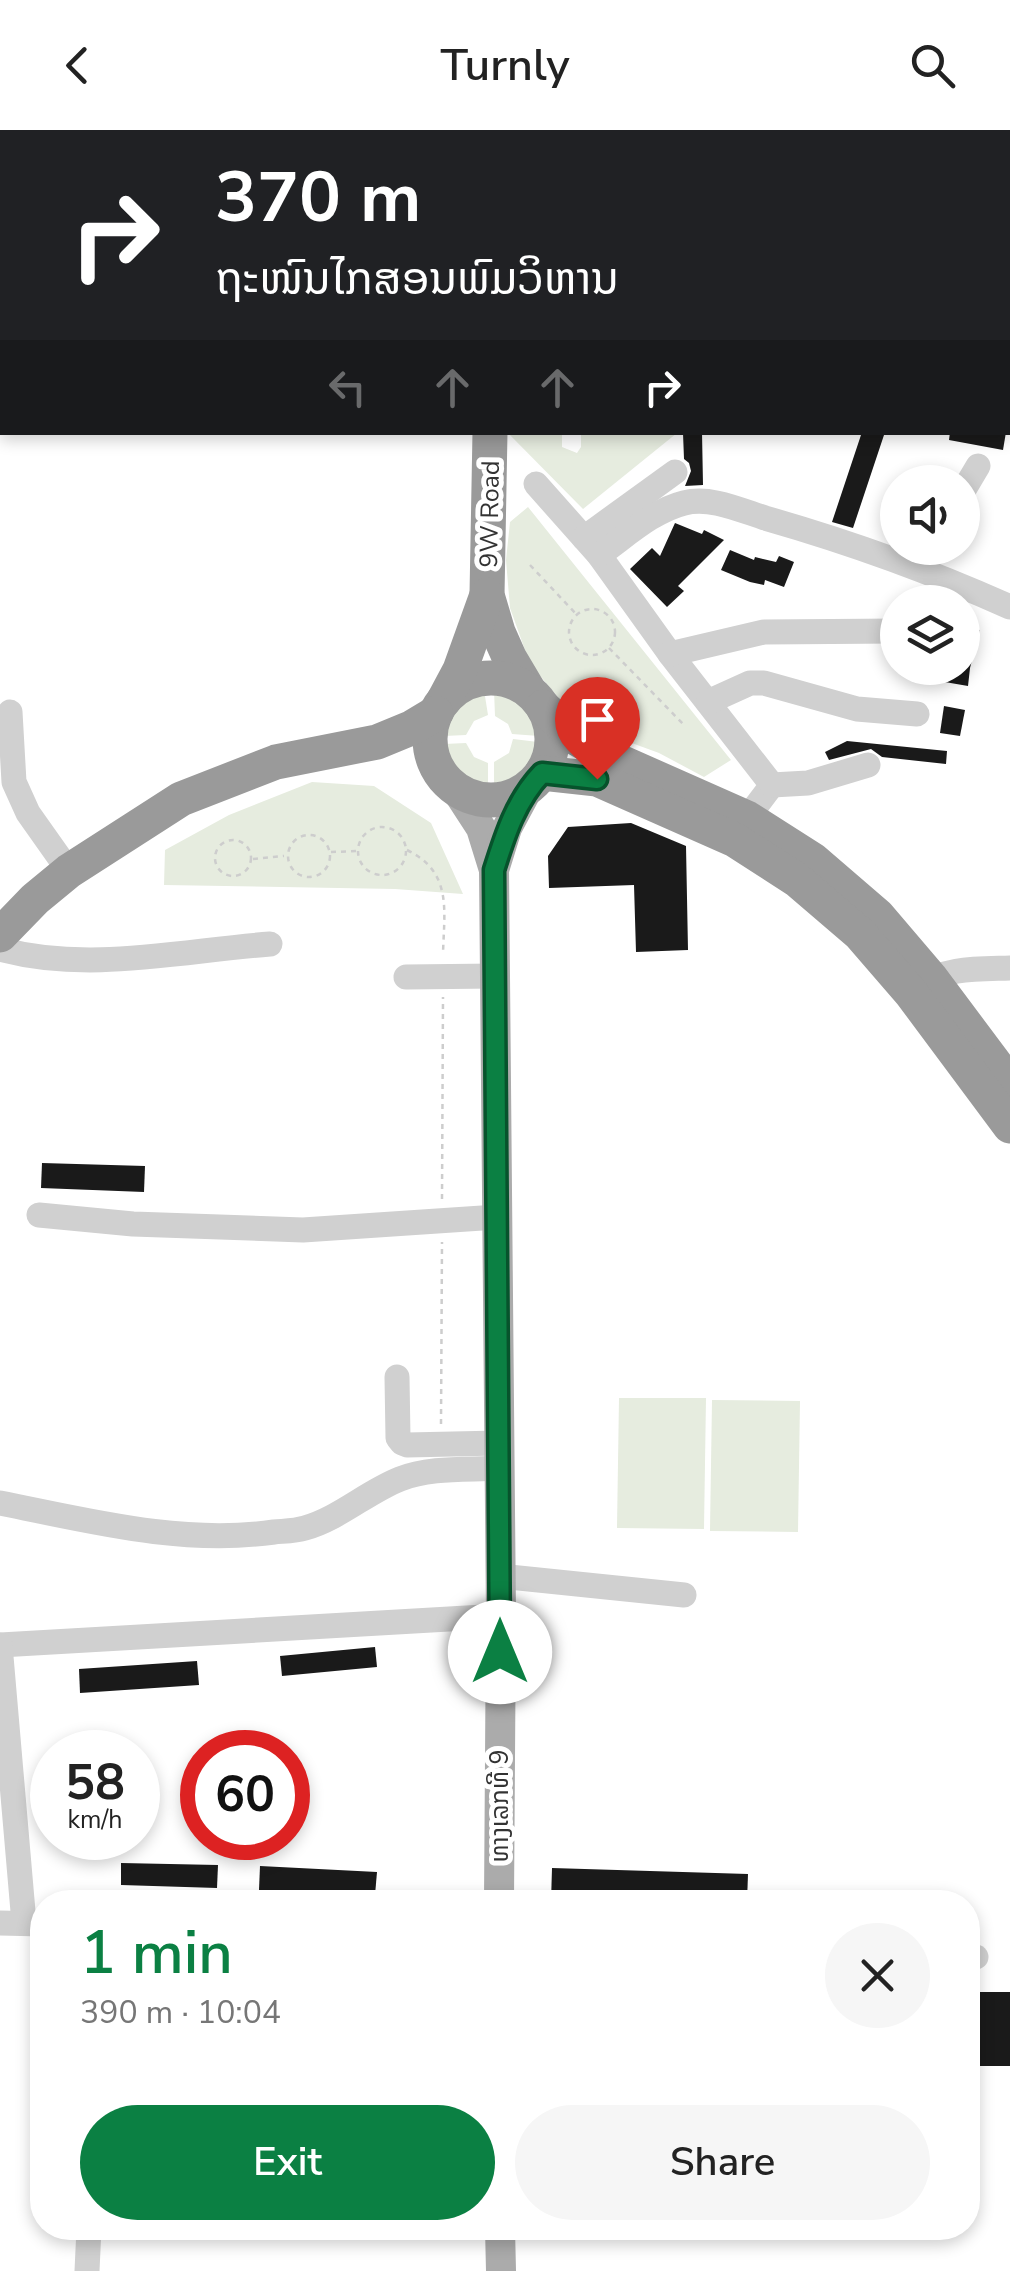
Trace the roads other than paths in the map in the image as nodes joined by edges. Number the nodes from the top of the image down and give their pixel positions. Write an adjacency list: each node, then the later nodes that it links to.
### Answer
1 (490, 435): 8 (highway, 9W Road)
2 (675, 472): 4 (street)
3 (536, 484): 4 (street)
4 (592, 547): 5 (street); 12 (street)
5 (880, 547)
6 (933, 565): 7 (street)
7 (954, 585)
8 (488, 594): 13 (highway); 15 (highway)
9 (980, 596): 10 (street)
10 (1006, 598)
11 (880, 631): 12 (street)
12 (670, 654): 14 (street)
13 (536, 699): 15 (highway); 21 (highway); 23 (highway)
14 (708, 702): 17 (street); 22 (street)
15 (440, 707): 18 (highway); 20 (highway)
16 (10, 712): 25 (street)
17 (916, 714)
18 (377, 742): 20 (highway); 25 (highway)
19 (868, 765): 22 (street)
20 (448, 780): 21 (highway); 24 (main road, ທາງເລກທີ 9)
21 (535, 780): 24 (main road, ທາງເລກທີ 9); 32 (highway)
22 (772, 785): 23 (street)
23 (747, 818): 32 (highway)
24 (494, 870): 30 (main road, ທາງເລກທີ 9)
25 (69, 871): 26 (highway)
26 (0, 934)
27 (270, 944): 28 (street)
28 (0, 949)
29 (1010, 968): 32 (street)
30 (495, 976): 31 (street); 36 (main road, ທາງເລກທີ 9)
31 (406, 977)
32 (921, 985): 33 (highway); 34 (highway)
33 (1010, 1084)
34 (1010, 1126)
35 (40, 1215): 36 (street)
36 (497, 1217): 38 (main road, ທາງເລກທີ 9)
37 (397, 1378): 38 (street)
38 (499, 1455): 39 (street); 40 (main road, ທາງເລກທີ 9)
39 (0, 1503)
40 (500, 1576): 41 (street); 42 (main road, ທາງເລກທີ 9)
41 (684, 1595)
42 (501, 1616): 43 (street); 44 (main road, ທາງເລກທີ 9)
43 (0, 1645): 45 (street)
44 (498, 1890)
45 (22, 1924)
46 (89, 2240): 48 (street)
47 (500, 2240): 49 (main road)
48 (87, 2271)
49 (501, 2271)

